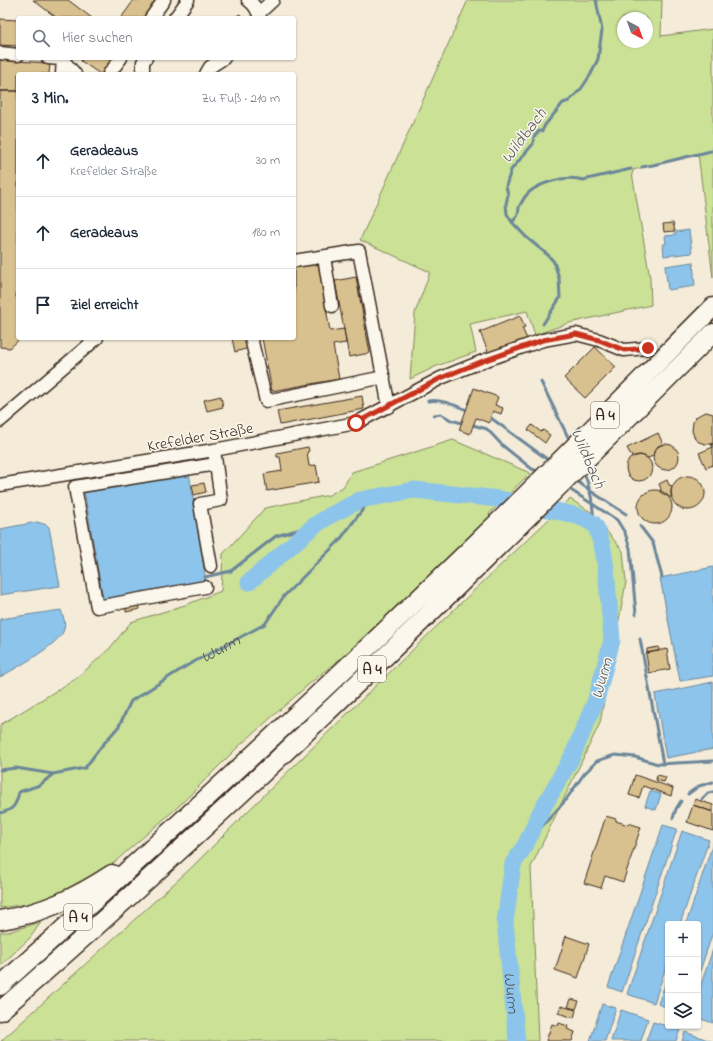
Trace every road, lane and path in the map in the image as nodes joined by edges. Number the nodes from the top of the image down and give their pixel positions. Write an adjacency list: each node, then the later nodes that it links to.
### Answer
1 (164, 0): 6 (street)
2 (188, 0): 7 (street)
3 (248, 0): 5 (street)
4 (273, 0): 5 (street)
5 (259, 15)
6 (152, 16)
7 (176, 16)
8 (0, 53): 9 (street)
9 (16, 55)
10 (63, 60): 15 (street)
11 (64, 60): 16 (street)
12 (120, 60): 17 (street)
13 (144, 60): 18 (street)
14 (221, 60): 19 (street)
15 (62, 72)
16 (73, 72)
17 (110, 72)
18 (143, 72)
19 (207, 72)
20 (324, 256): 21 (street); 22 (street); 28 (street)
21 (296, 261)
22 (332, 306)
23 (713, 307): 36 (highway, A 4)
24 (713, 333): 38 (highway, A 4)
25 (95, 340): 30 (street)
26 (251, 340): 28 (street)
27 (648, 348): 29 (street, Krefelder Straße)
28 (384, 377): 29 (street)
29 (389, 407): 31 (street, Krefelder Straße)
30 (0, 421)
31 (214, 450): 32 (street); 33 (street, Krefelder Straße)
32 (216, 464): 34 (street); 35 (street)
33 (0, 486)
34 (210, 566)
35 (206, 587)
36 (155, 847): 37 (highway); 39 (highway, A 4)
37 (0, 920)
38 (31, 984): 40 (highway, A 4); 41 (highway)
39 (0, 986)
40 (0, 1011)
41 (0, 1021)

